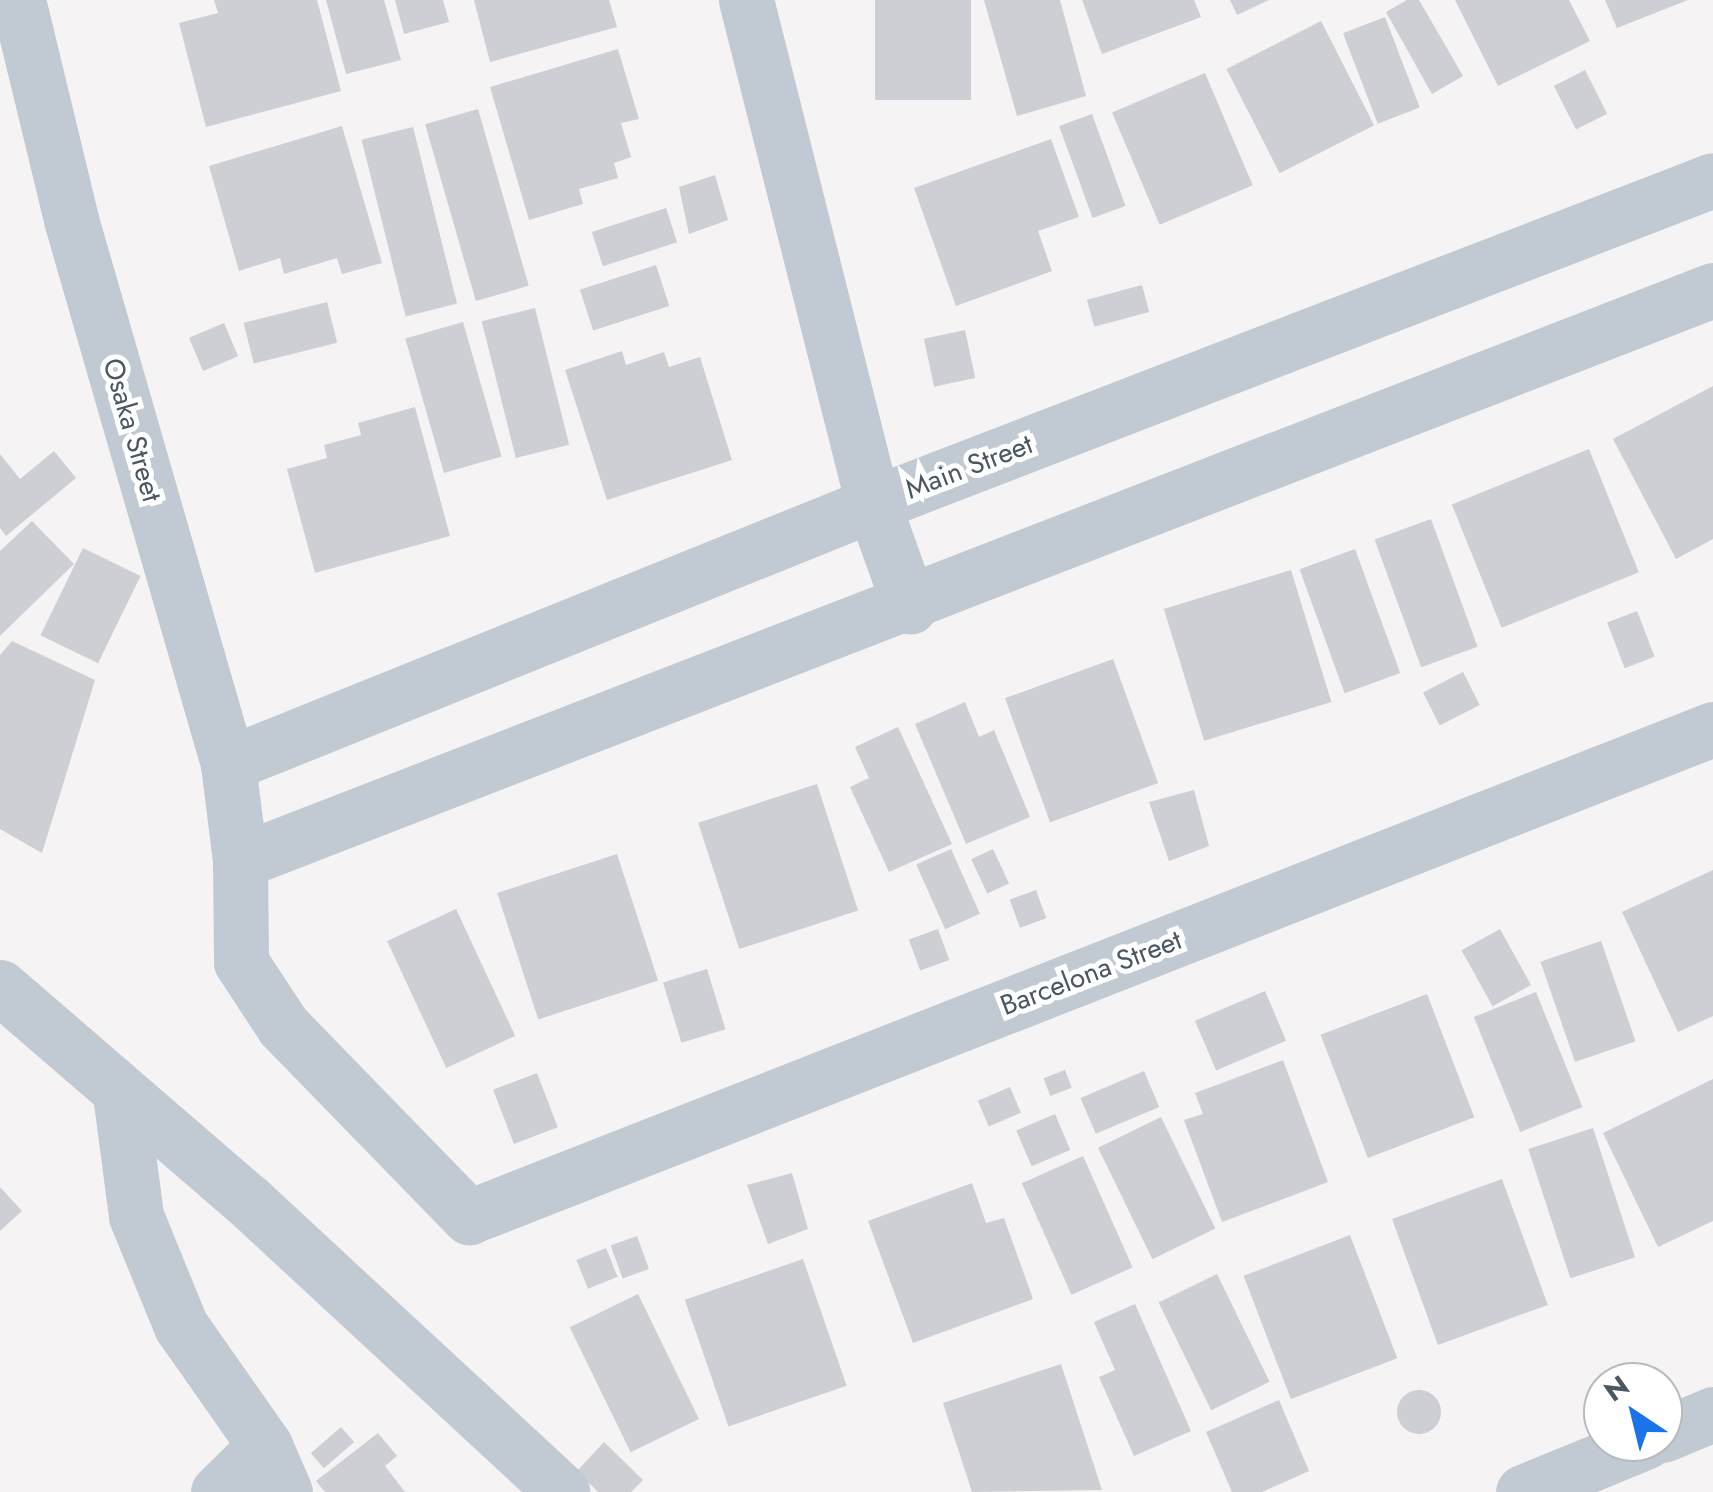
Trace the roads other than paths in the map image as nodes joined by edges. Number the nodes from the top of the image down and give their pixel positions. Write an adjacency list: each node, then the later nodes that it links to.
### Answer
1 (18, 0): 8 (street, Osaka Street)
2 (746, 0): 5 (street)
3 (1713, 180): 5 (street, Main Street)
4 (1713, 290): 6 (street)
5 (873, 504): 6 (street); 8 (street, Main Street)
6 (910, 607): 9 (street)
7 (1713, 729): 12 (street, Barcelona Street)
8 (228, 764): 9 (street, Osaka Street)
9 (240, 861): 12 (street, Osaka Street)
10 (0, 987): 11 (street)
11 (120, 1094): 14 (street); 17 (street)
12 (469, 1217)
13 (1713, 1414): 15 (street)
14 (494, 1424): 19 (street); 20 (street)
15 (1683, 1427)
16 (1597, 1462): 21 (street)
17 (275, 1469): 18 (street)
18 (218, 1492)
19 (502, 1492)
20 (562, 1492)
21 (1523, 1492)

